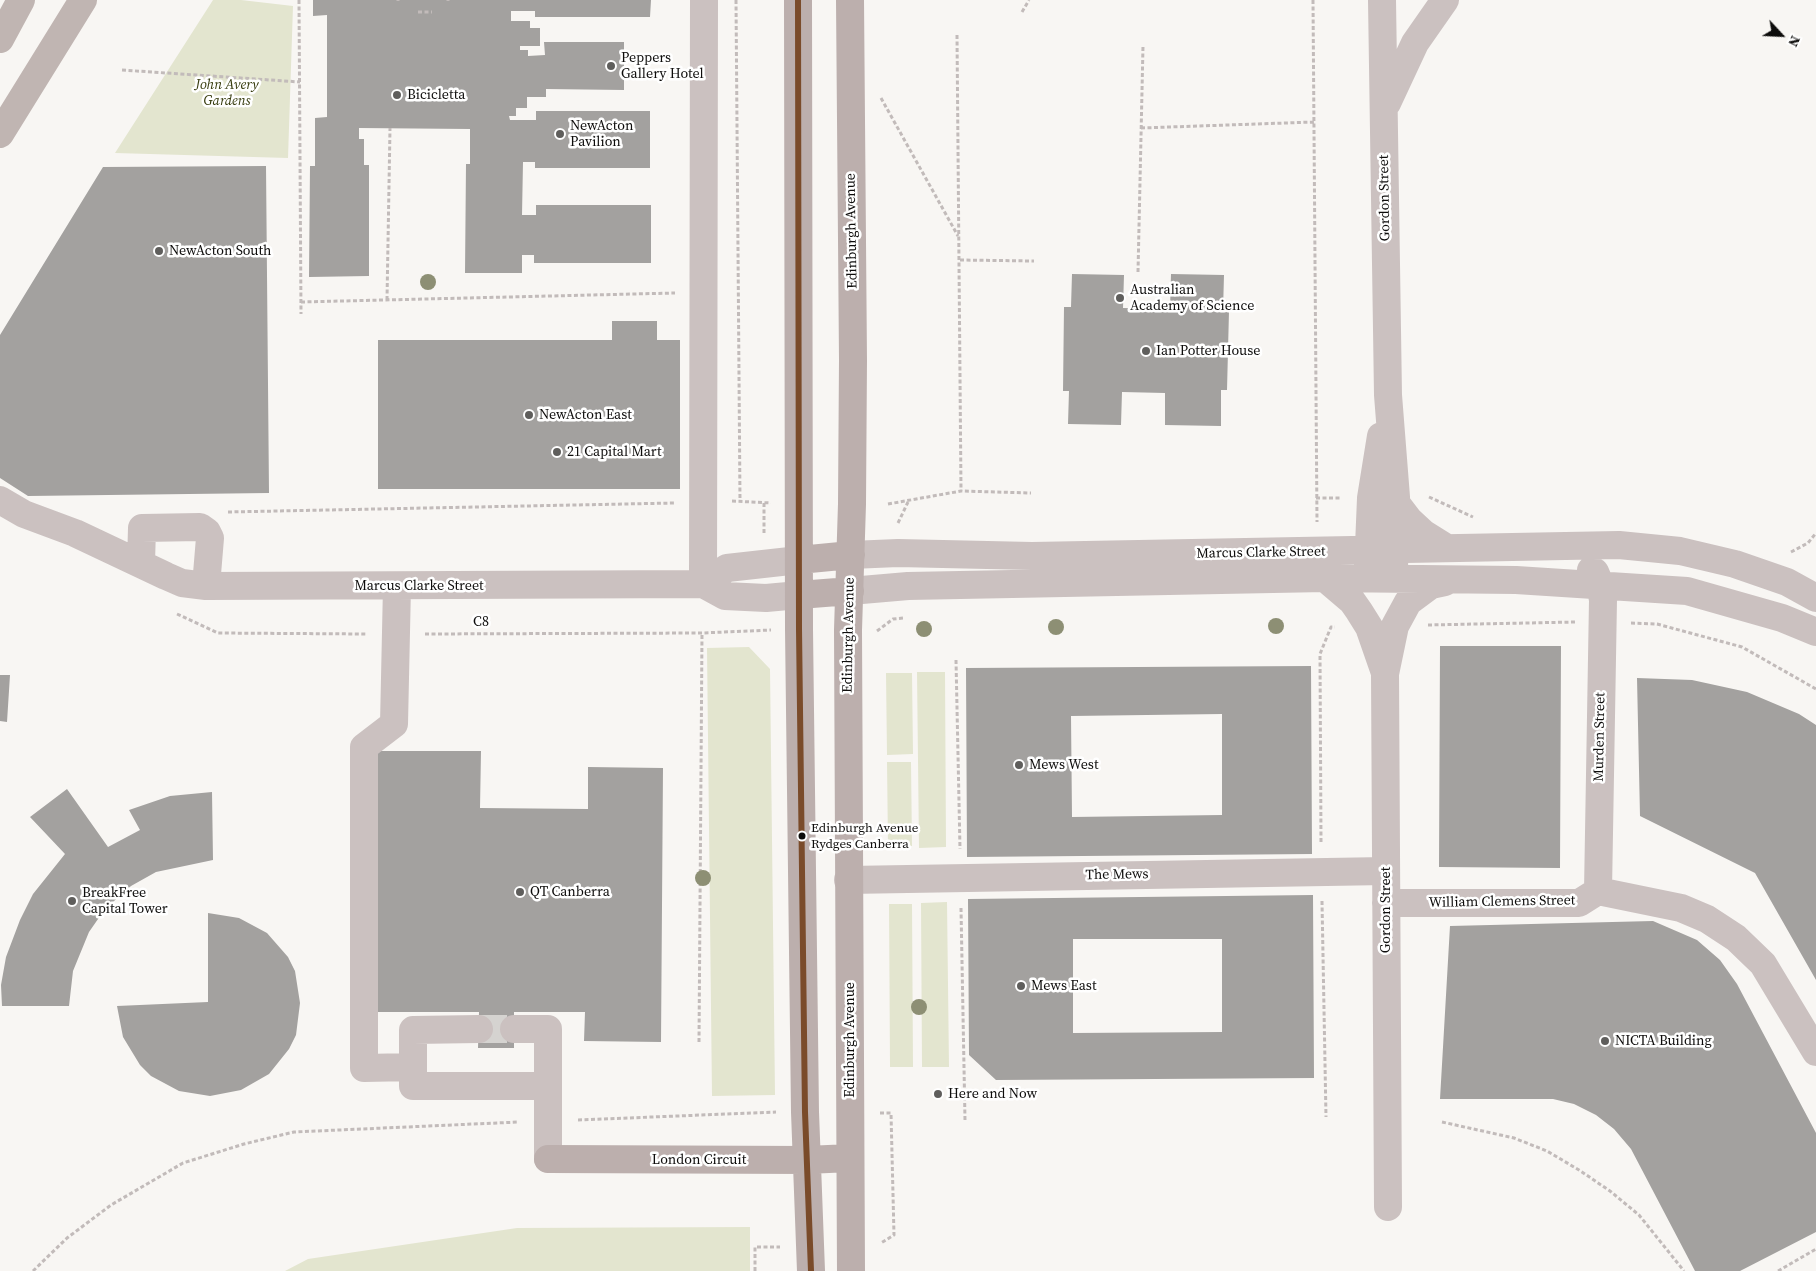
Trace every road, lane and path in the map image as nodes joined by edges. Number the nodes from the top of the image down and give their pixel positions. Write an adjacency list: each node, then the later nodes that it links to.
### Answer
1 (21, 0): 16 (highway)
2 (83, 0): 25 (highway)
3 (300, 0): 19 (path)
4 (704, 0): 39 (street)
5 (736, 0): 38 (path)
6 (798, 0): 51 (main road)
7 (850, 0): 50 (main road, Edinburgh Avenue)
8 (1029, 0): 14 (path)
9 (1313, 0): 22 (path)
10 (1382, 0): 21 (street, Gordon Street)
11 (1445, 0): 21 (street)
12 (418, 12): 13 (path)
13 (432, 12)
14 (1022, 12)
15 (957, 35): 26 (path)
16 (0, 39)
17 (1143, 46): 24 (path)
18 (122, 70): 19 (path)
19 (300, 82): 32 (path)
20 (880, 96): 26 (path)
21 (1383, 112): 34 (street, Gordon Street)
22 (1314, 122): 24 (path); 49 (path)
23 (390, 128): 31 (path)
24 (1140, 128): 29 (path)
25 (0, 134)
26 (960, 238): 27 (path)
27 (960, 260): 28 (path); 35 (path)
28 (1034, 261)
29 (1138, 272)
30 (678, 293): 31 (path)
31 (387, 300): 32 (path)
32 (301, 302): 33 (path)
33 (301, 314)
34 (1388, 395): 41 (street, Gordon Street); 48 (street, Gordon Street)
35 (962, 491): 36 (path); 40 (path)
36 (1031, 493)
37 (0, 500): 52 (street, Marcus Clarke Street)
38 (740, 501): 39 (path); 45 (path)
39 (703, 502): 43 (path); 56 (street)
40 (908, 502): 42 (path); 44 (path)
41 (1396, 503): 47 (street); 48 (street, Gordon Street)
42 (888, 504)
43 (224, 512)
44 (898, 521)
45 (764, 538)
46 (1509, 547): 47 (street, Marcus Clarke Street); 57 (street); 62 (street, Marcus Clarke Street)
47 (1447, 548): 48 (street, Marcus Clarke Street)
48 (1381, 550): 49 (street, Marcus Clarke Street); 54 (street, Gordon Street)
49 (1317, 552): 50 (street, Marcus Clarke Street)
50 (851, 555): 51 (main road, Marcus Clarke Street); 60 (main road, Edinburgh Avenue)
51 (799, 560): 56 (street, Marcus Clarke Street); 61 (main road)
52 (141, 563): 58 (street, Marcus Clarke Street); 58 (street)
53 (1325, 578): 54 (street, Marcus Clarke Street); 60 (street, Marcus Clarke Street); 66 (street, Gordon Street)
54 (1381, 578): 55 (street, Marcus Clarke Street)
55 (1454, 580): 57 (street, Marcus Clarke Street); 65 (street, Gordon Street)
56 (702, 584): 59 (street, Marcus Clarke Street); 61 (street, Marcus Clarke Street)
57 (1600, 584): 64 (street, Murden Street); 67 (street, Marcus Clarke Street)
58 (206, 586): 59 (street, Marcus Clarke Street)
59 (398, 586): 70 (street)
60 (850, 591): 61 (main road, Marcus Clarke Street); 75 (main road, Edinburgh Avenue)
61 (799, 595): 68 (main road)
62 (1816, 598)
63 (176, 613): 70 (path, C8)
64 (1602, 622): 65 (path); 73 (path); 76 (street, Murden Street)
65 (1395, 626): 72 (street, Gordon Street)
66 (1368, 627): 71 (path); 72 (street, Gordon Street)
67 (1815, 628)
68 (799, 630): 69 (path, C8); 90 (main road)
69 (702, 633): 70 (path, C8); 80 (path)
70 (395, 634): 82 (street)
71 (1320, 654)
72 (1385, 674): 74 (street, Gordon Street)
73 (1816, 689)
74 (1386, 872): 75 (street, The Mews); 77 (street, Gordon Street)
75 (848, 880): 88 (main road, Edinburgh Avenue)
76 (1598, 891): 77 (street, William Clemens Street); 81 (street)
77 (1386, 903): 93 (street, Gordon Street)
78 (479, 1029): 82 (street)
79 (514, 1029): 83 (street)
80 (699, 1042)
81 (1816, 1050)
82 (413, 1067): 83 (street)
83 (548, 1086): 86 (street)
84 (784, 1112): 86 (path)
85 (891, 1113): 94 (path)
86 (548, 1121): 89 (street); 97 (path)
87 (1442, 1122): 101 (path)
88 (850, 1158): 90 (main road, London Circuit); 92 (main road, Edinburgh Avenue)
89 (548, 1160): 90 (main road, London Circuit)
90 (808, 1160): 91 (main road)
91 (809, 1206): 92 (main road); 99 (main road)
92 (850, 1206): 100 (main road, Edinburgh Avenue)
93 (1388, 1207)
94 (876, 1246)
95 (756, 1247): 98 (path)
96 (1816, 1249): 102 (path)
97 (34, 1271)
98 (755, 1271)
99 (811, 1271)
100 (851, 1271)
101 (1684, 1271)
102 (1778, 1271)

